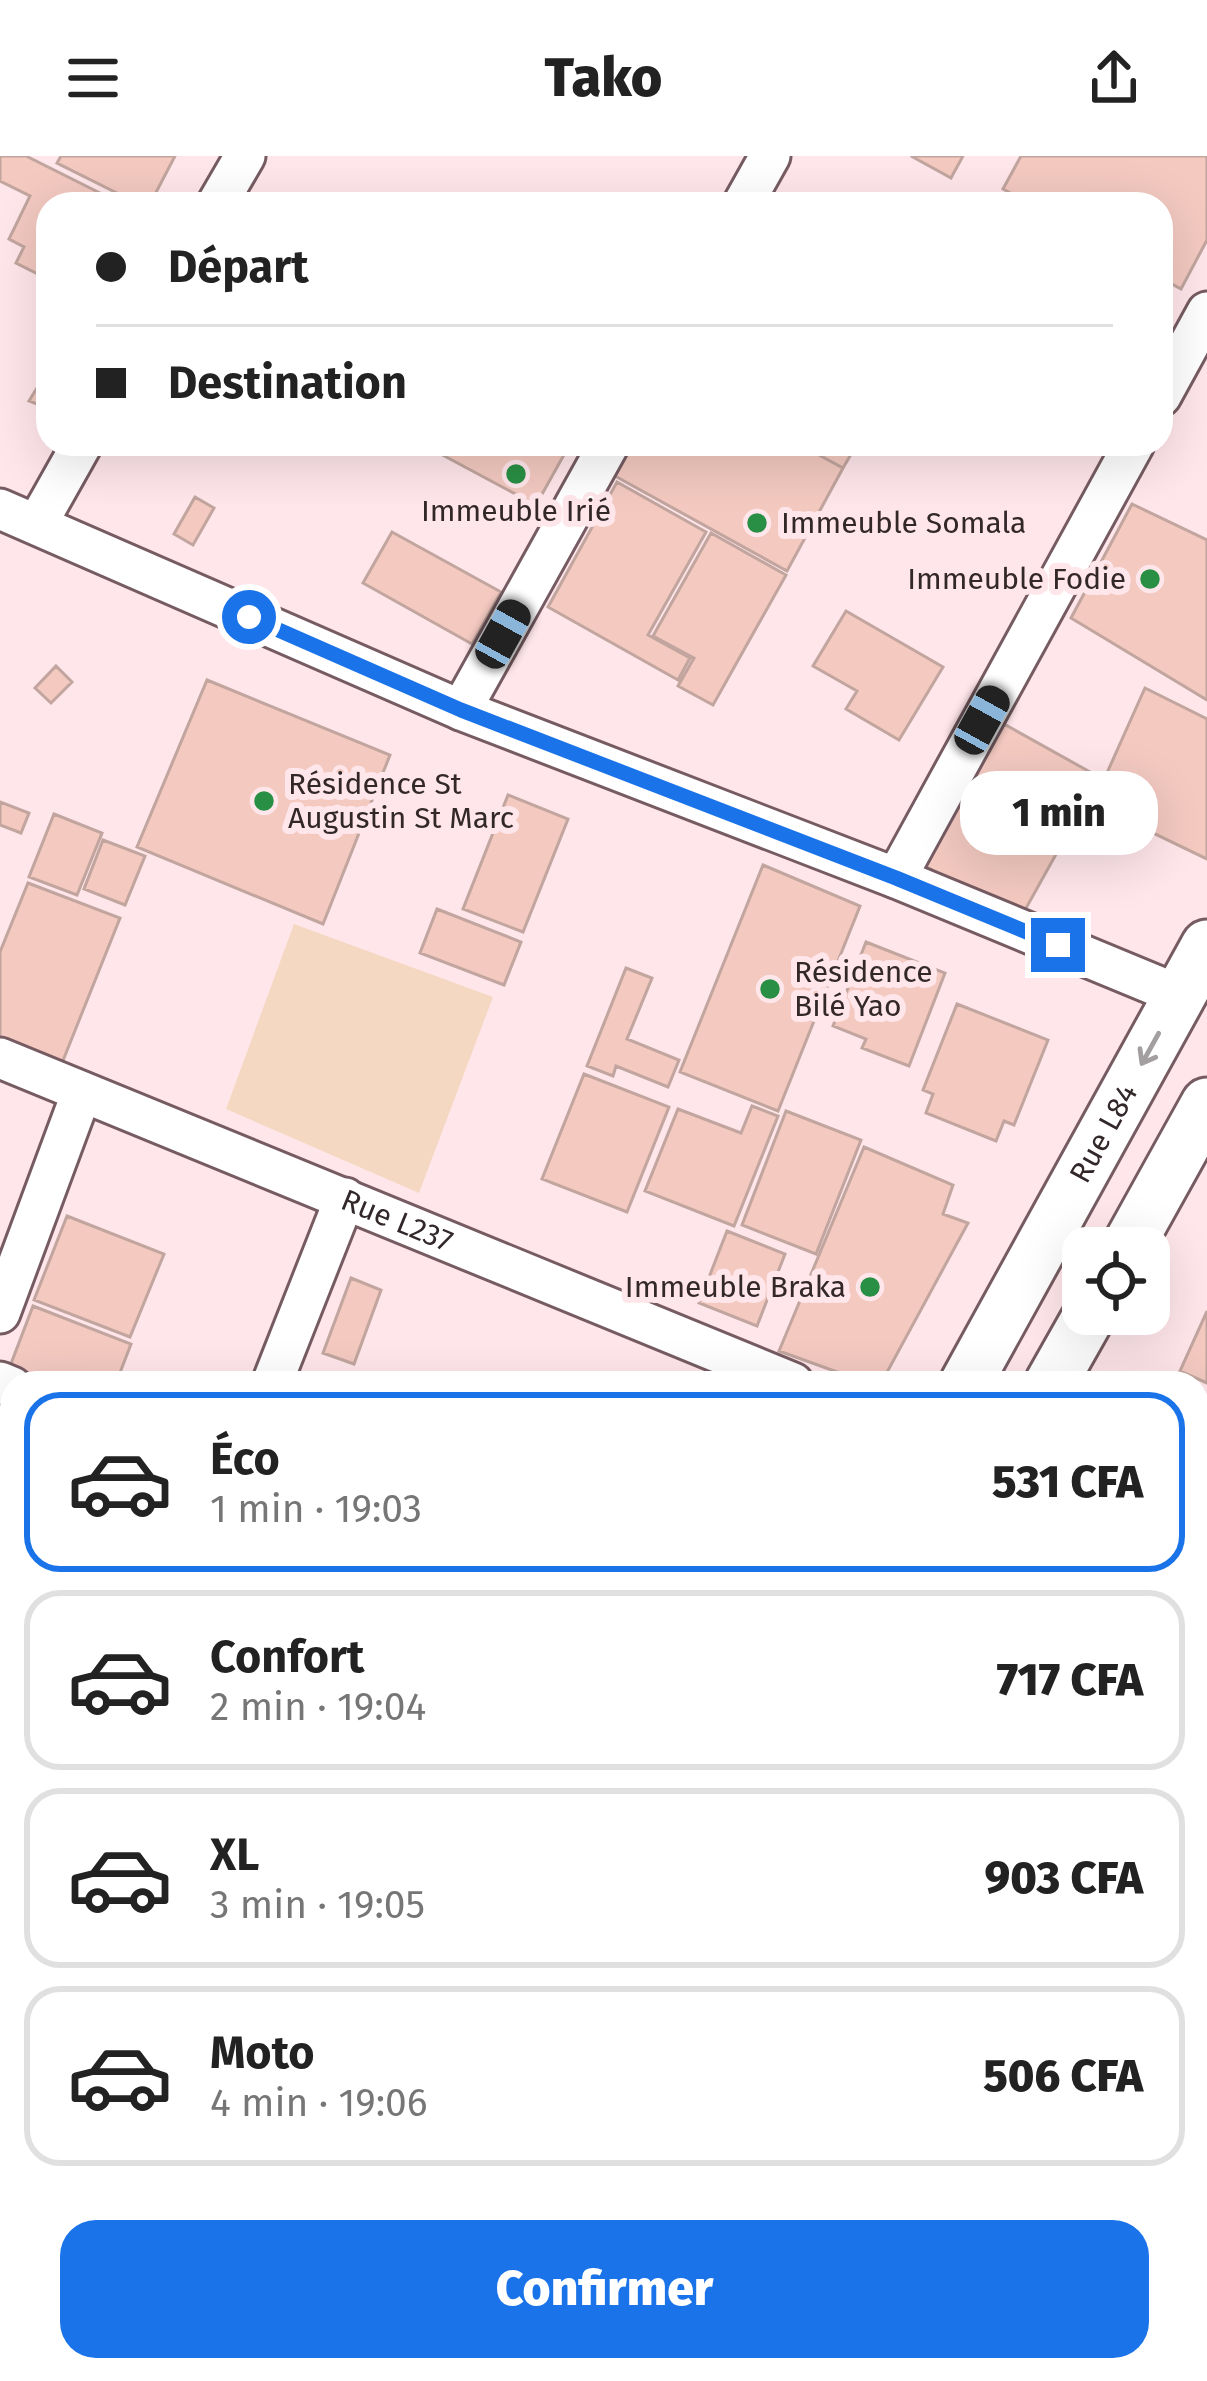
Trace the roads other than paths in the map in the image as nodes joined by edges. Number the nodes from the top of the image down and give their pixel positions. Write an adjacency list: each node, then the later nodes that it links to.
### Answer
1 (244, 156): 3 (street)
2 (770, 156): 4 (street)
3 (224, 192)
4 (750, 192)
5 (1207, 312): 6 (street)
6 (1173, 374)
7 (75, 456): 11 (street)
8 (603, 456): 12 (street)
9 (1127, 456): 13 (street)
10 (0, 509): 11 (street)
11 (37, 524): 12 (street)
12 (461, 710): 13 (street)
13 (896, 878): 15 (street)
14 (1207, 946): 15 (main road, Rue L84)
15 (1179, 995): 25 (main road, Rue L84, one-way to 25)
16 (0, 1058): 17 (street, Rue L237)
17 (82, 1092): 19 (street, Rue L237); 21 (street)
18 (1207, 1104): 20 (main road)
19 (345, 1198): 23 (street); 24 (street, Rue L237)
20 (1139, 1227)
21 (0, 1312)
22 (1078, 1335): 26 (main road)
23 (277, 1371)
24 (764, 1371)
25 (973, 1371)
26 (1058, 1371)

